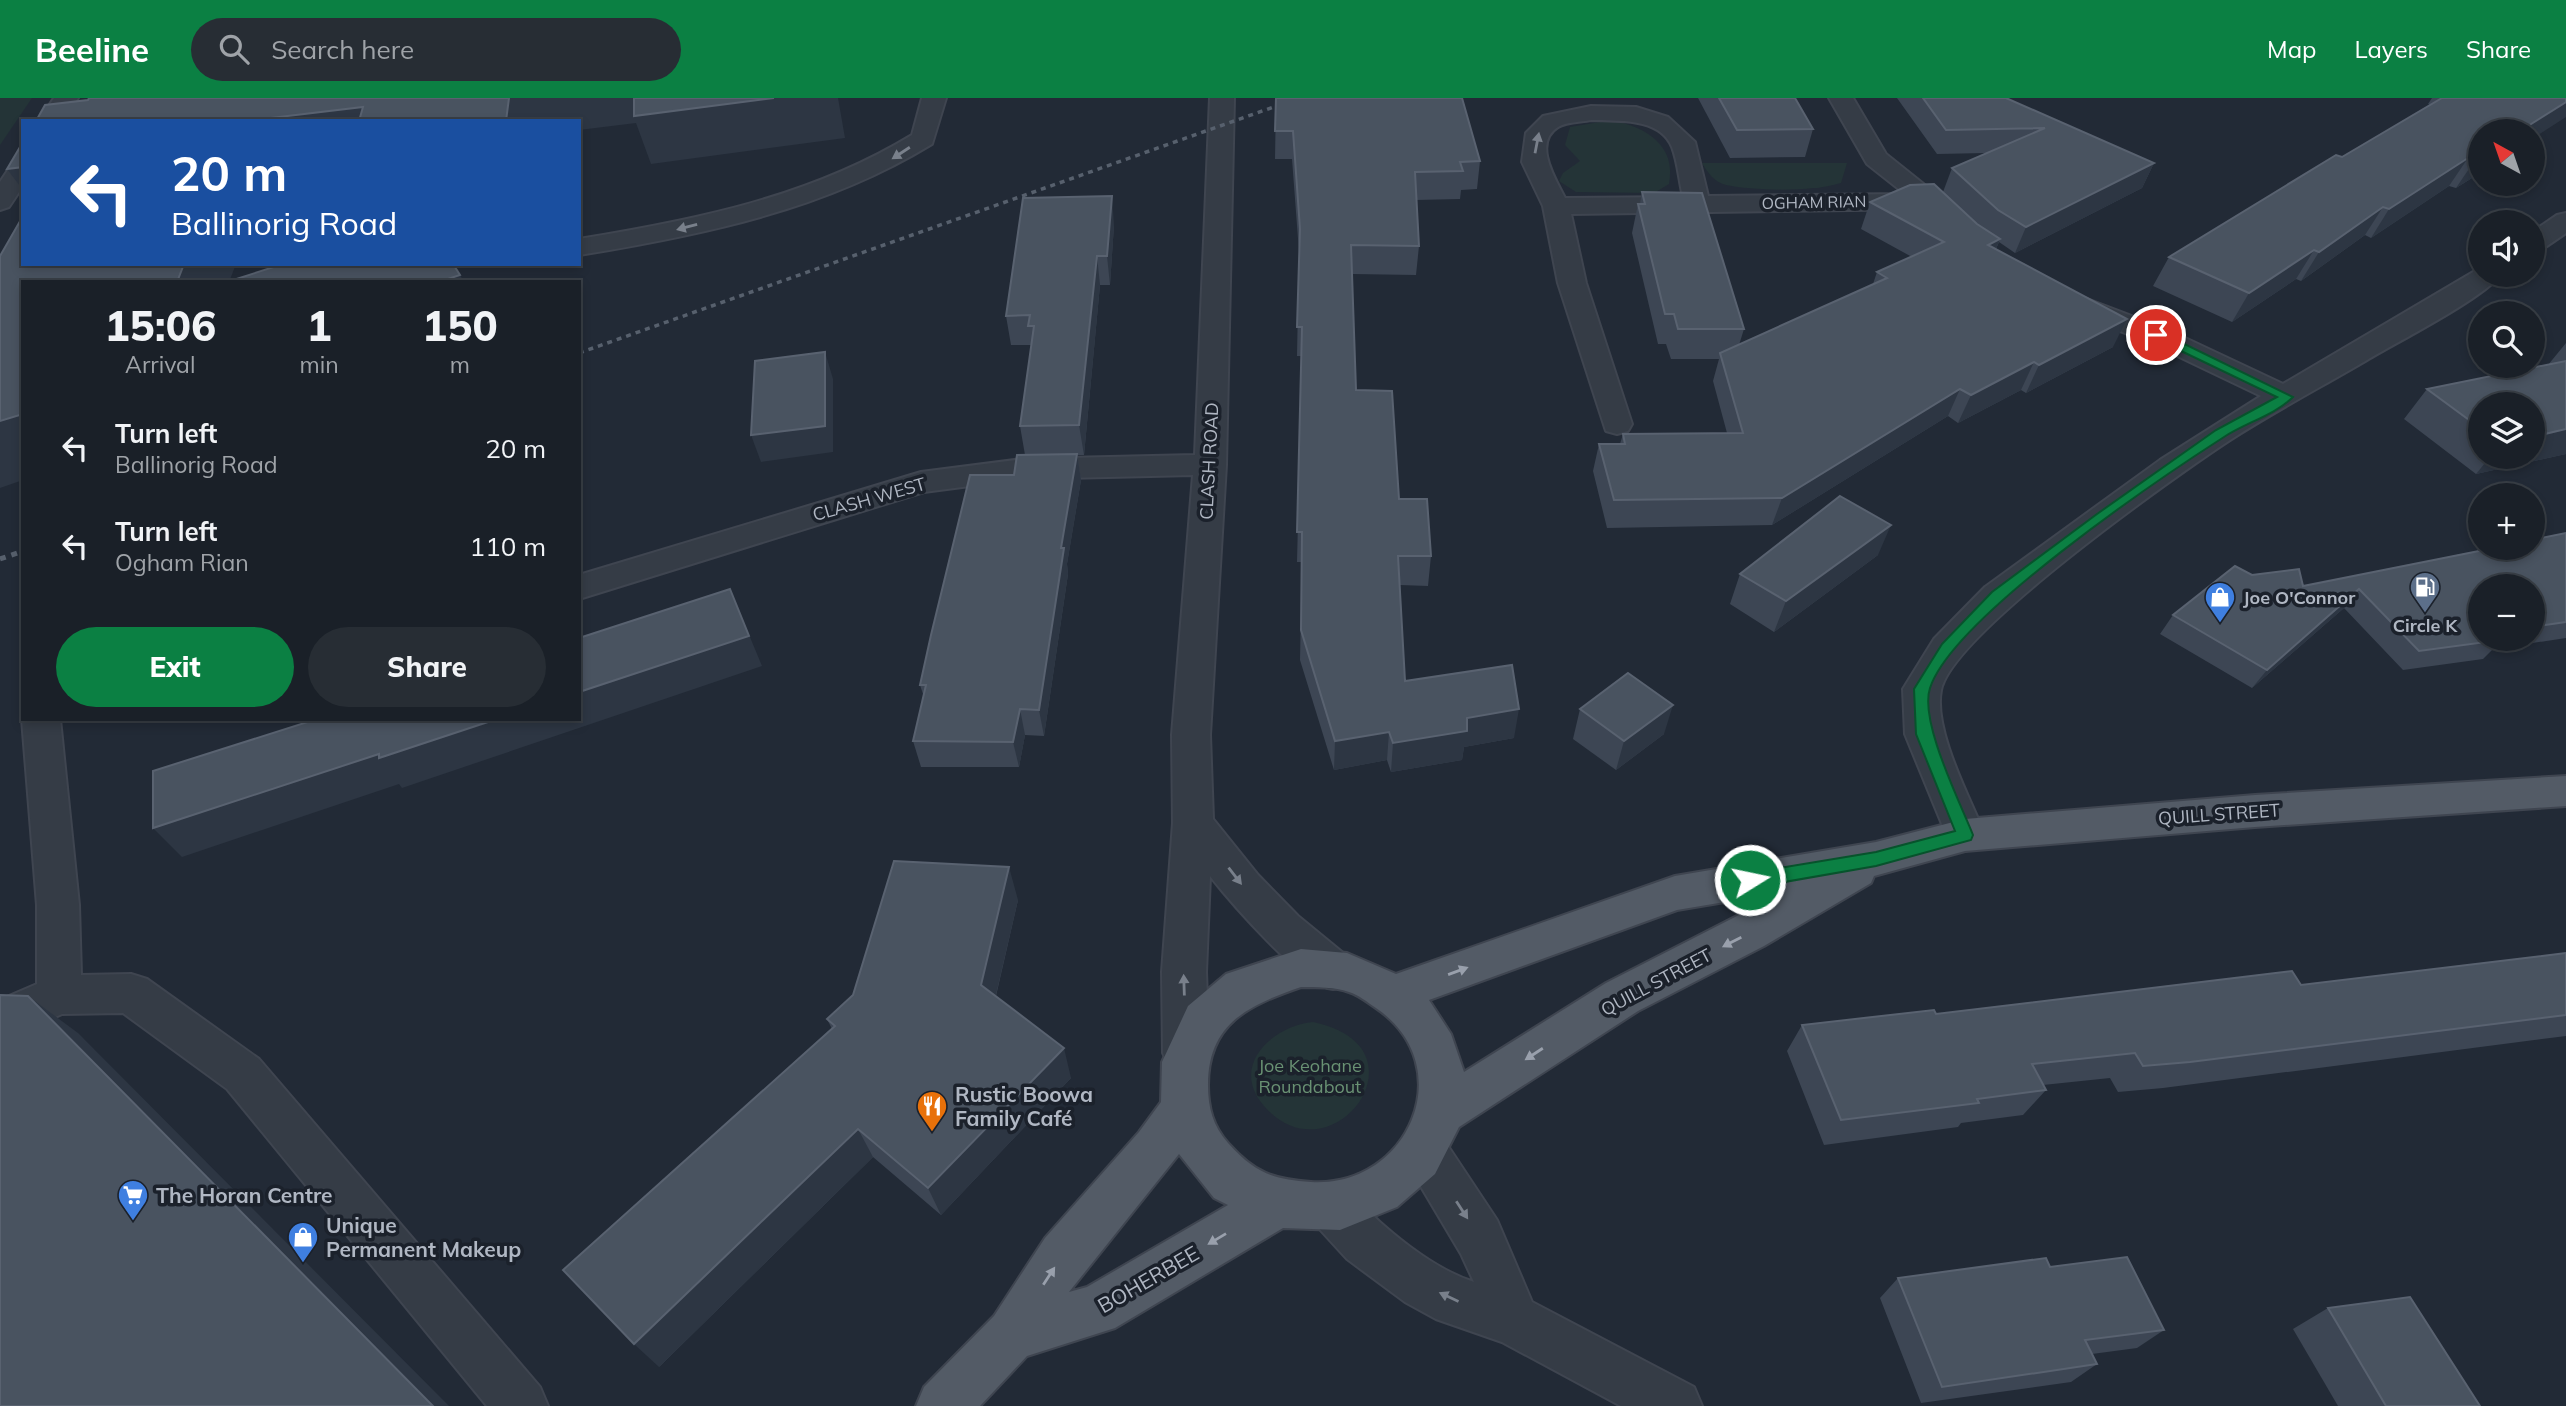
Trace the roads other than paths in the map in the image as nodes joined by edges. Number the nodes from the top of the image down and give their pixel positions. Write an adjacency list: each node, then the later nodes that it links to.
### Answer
1 (66, 98): 5 (street)
2 (934, 98): 14 (street, one-way to 14)
3 (1222, 98): 19 (street, CLASH ROAD)
4 (1841, 98): 7 (street)
5 (52, 119)
6 (21, 169): 8 (street)
7 (1932, 200): 9 (street, OGHAM RIAN); 12 (street)
8 (0, 202)
9 (1696, 203): 10 (street, OGHAM RIAN); 10 (street, one-way to 9)
10 (1556, 206): 18 (street)
11 (2566, 221): 13 (street)
12 (1959, 226)
13 (2545, 235)
14 (581, 247)
15 (2468, 286): 17 (street)
16 (2053, 292): 17 (street)
17 (2286, 397): 24 (street)
18 (1617, 424)
19 (1210, 465): 20 (street, CLASH WEST); 23 (street, CLASH ROAD)
20 (581, 586)
21 (41, 721): 28 (street)
22 (2566, 791): 24 (main road, QUILL STREET)
23 (1192, 823): 26 (street, one-way to 26); 30 (street, CLASH ROAD, one-way to 23)
24 (1965, 835): 25 (main road, QUILL STREET)
25 (1876, 859): 27 (main road, QUILL STREET, one-way to 25); 32 (main road, QUILL STREET, one-way to 32)
26 (1333, 970): 27 (main road); 30 (main road)
27 (1393, 994): 32 (main road)
28 (60, 995): 29 (street); 37 (street)
29 (0, 1021)
30 (1186, 1053): 31 (main road)
31 (1184, 1109): 33 (main road); 36 (main road, one-way to 31)
32 (1432, 1133): 34 (main road); 35 (street, one-way to 35)
33 (1275, 1205): 34 (main road); 36 (main road, BOHERBEE, one-way to 36)
34 (1332, 1207): 35 (street, one-way to 34)
35 (1513, 1320): 39 (street)
36 (1012, 1334): 38 (main road)
37 (522, 1406)
38 (943, 1406)
39 (1675, 1406)

